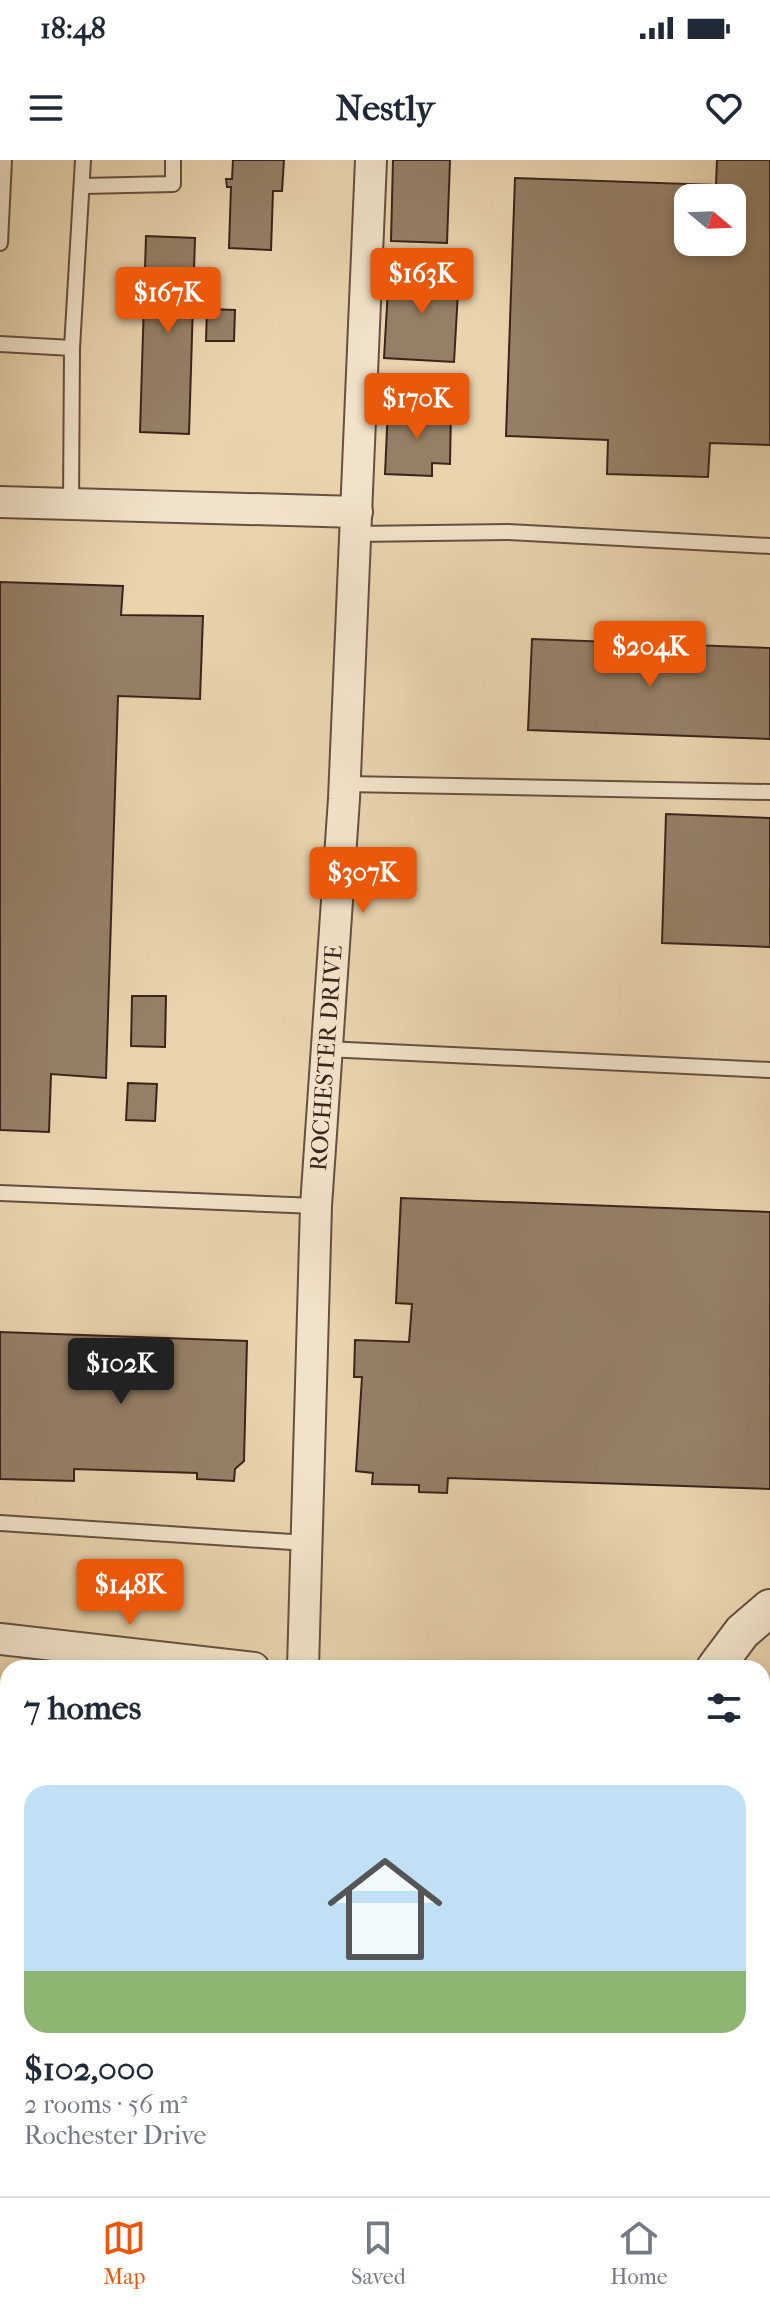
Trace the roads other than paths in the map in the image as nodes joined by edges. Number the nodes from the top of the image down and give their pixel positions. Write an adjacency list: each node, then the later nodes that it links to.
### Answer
1 (4, 160): 6 (lane)
2 (83, 160): 5 (lane)
3 (173, 160): 5 (lane)
4 (371, 160): 11 (street, ROCHESTER DRIVE)
5 (82, 186): 8 (lane)
6 (0, 243)
7 (0, 344): 8 (lane)
8 (72, 348): 10 (lane)
9 (0, 502): 10 (street)
10 (71, 504): 11 (street)
11 (356, 523): 12 (lane); 13 (street, ROCHESTER DRIVE)
12 (770, 546)
13 (345, 784): 14 (lane); 15 (street, ROCHESTER DRIVE)
14 (770, 792)
15 (326, 1049): 16 (lane); 18 (street, ROCHESTER DRIVE)
16 (770, 1070)
17 (0, 1193): 18 (lane)
18 (316, 1206): 20 (street, ROCHESTER DRIVE)
19 (0, 1523): 20 (lane)
20 (308, 1543): 24 (street, ROCHESTER DRIVE)
21 (770, 1608): 25 (street)
22 (0, 1639): 23 (street)
23 (184, 1660)
24 (303, 1660)
25 (721, 1660)

